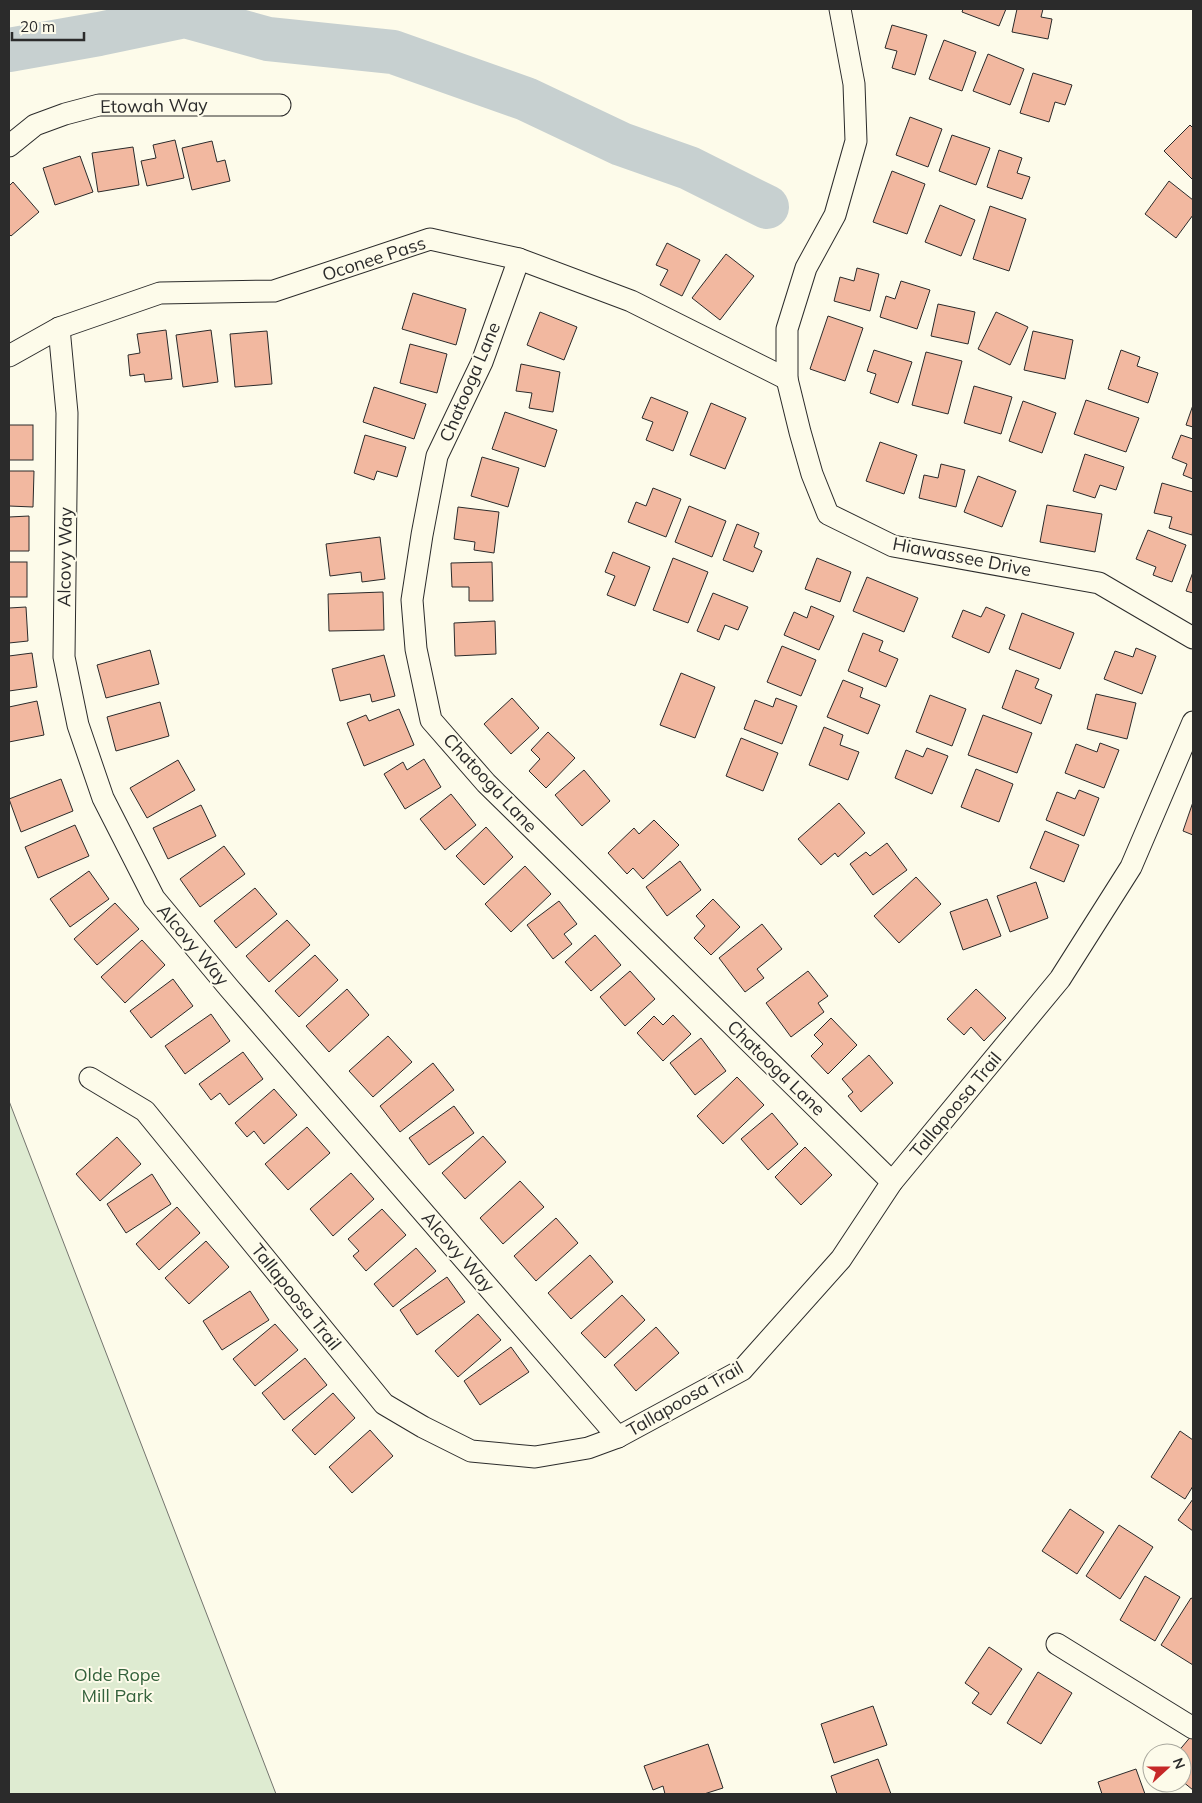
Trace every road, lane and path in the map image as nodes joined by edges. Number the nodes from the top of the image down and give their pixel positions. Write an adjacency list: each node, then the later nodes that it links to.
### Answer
1 (840, 9): 7 (street, Hiawassee Drive)
2 (280, 105): 3 (street, Etowah Way)
3 (9, 146)
4 (519, 259): 5 (street, Oconee Pass); 7 (street, Oconee Pass); 11 (street, Chatooga Lane)
5 (59, 328): 6 (street, Oconee Pass); 12 (street, Alcovy Way)
6 (9, 356)
7 (787, 379): 8 (street, Hiawassee Drive)
8 (1193, 638)
9 (1193, 722): 11 (street, Tallapoosa Trail)
10 (90, 1078): 12 (street, Tallapoosa Trail)
11 (892, 1182): 12 (street, Tallapoosa Trail)
12 (618, 1437)
13 (1058, 1644): 14 (street)
14 (1193, 1728)

